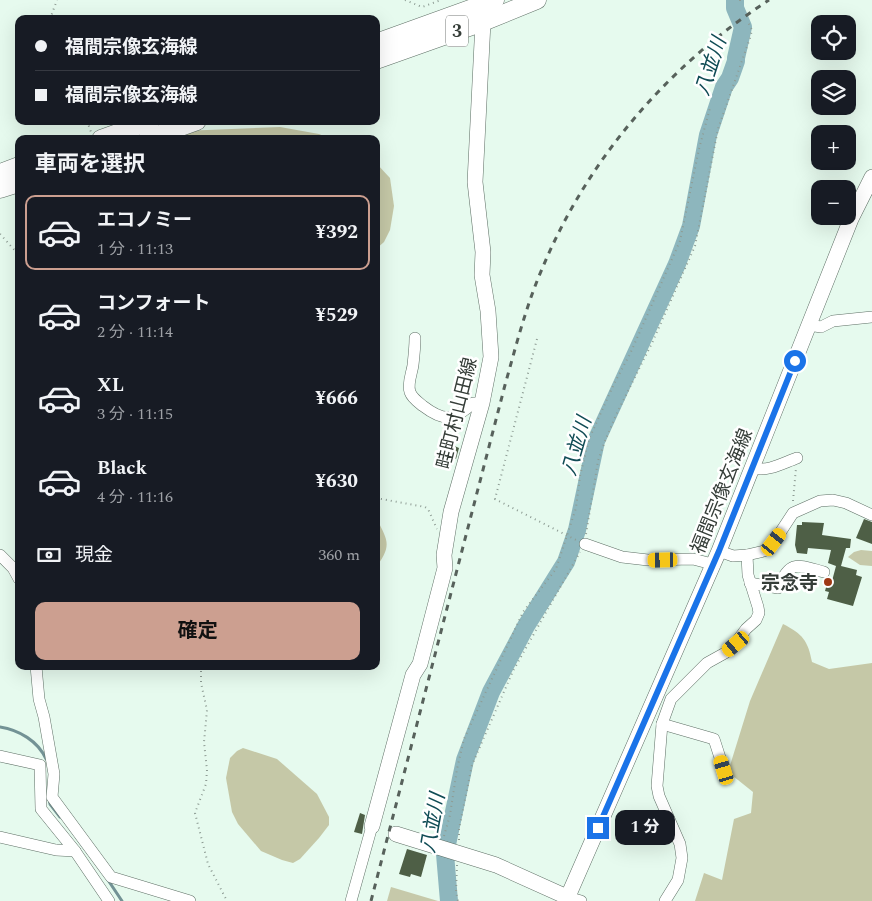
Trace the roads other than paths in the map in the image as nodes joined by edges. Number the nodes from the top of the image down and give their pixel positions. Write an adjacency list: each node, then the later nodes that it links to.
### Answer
1 (537, 0): 3 (highway, 3)
2 (490, 1): 3 (main road, 畦町村山田線); 4 (highway, 3)
3 (483, 22): 5 (highway, 3); 18 (main road, 畦町村山田線)
4 (380, 42)
5 (380, 59)
6 (132, 125): 8 (highway)
7 (186, 125): 9 (highway)
8 (95, 133)
9 (158, 135)
10 (15, 167): 11 (highway)
11 (0, 173)
12 (872, 177): 16 (main road, 福間宗像玄海線)
13 (15, 184): 14 (highway)
14 (0, 189)
15 (872, 317): 16 (street)
16 (809, 325): 20 (main road, 福間宗像玄海線)
17 (415, 338): 18 (street)
18 (482, 403): 37 (main road, 畦町村山田線)
19 (797, 458): 20 (street)
20 (753, 468): 25 (main road, 福間宗像玄海線)
21 (872, 515): 24 (street)
22 (585, 544): 25 (street)
23 (0, 555): 26 (street)
24 (747, 555): 25 (street); 28 (street)
25 (715, 558): 30 (main road, 福間宗像玄海線)
26 (15, 570)
27 (824, 572): 28 (street)
28 (750, 583): 31 (street)
29 (36, 670): 34 (street)
30 (651, 706): 31 (street); 42 (main road, 福間宗像玄海線)
31 (666, 711): 32 (street)
32 (662, 724): 36 (street); 45 (street)
33 (0, 756): 35 (street)
34 (52, 768): 35 (street); 41 (street)
35 (40, 770): 40 (street)
36 (724, 770)
37 (372, 826): 44 (street)
38 (396, 834): 42 (main road)
39 (0, 838): 40 (street)
40 (75, 851): 43 (street)
41 (183, 900)
42 (571, 900)
43 (109, 901)
44 (351, 901)
45 (665, 901)

